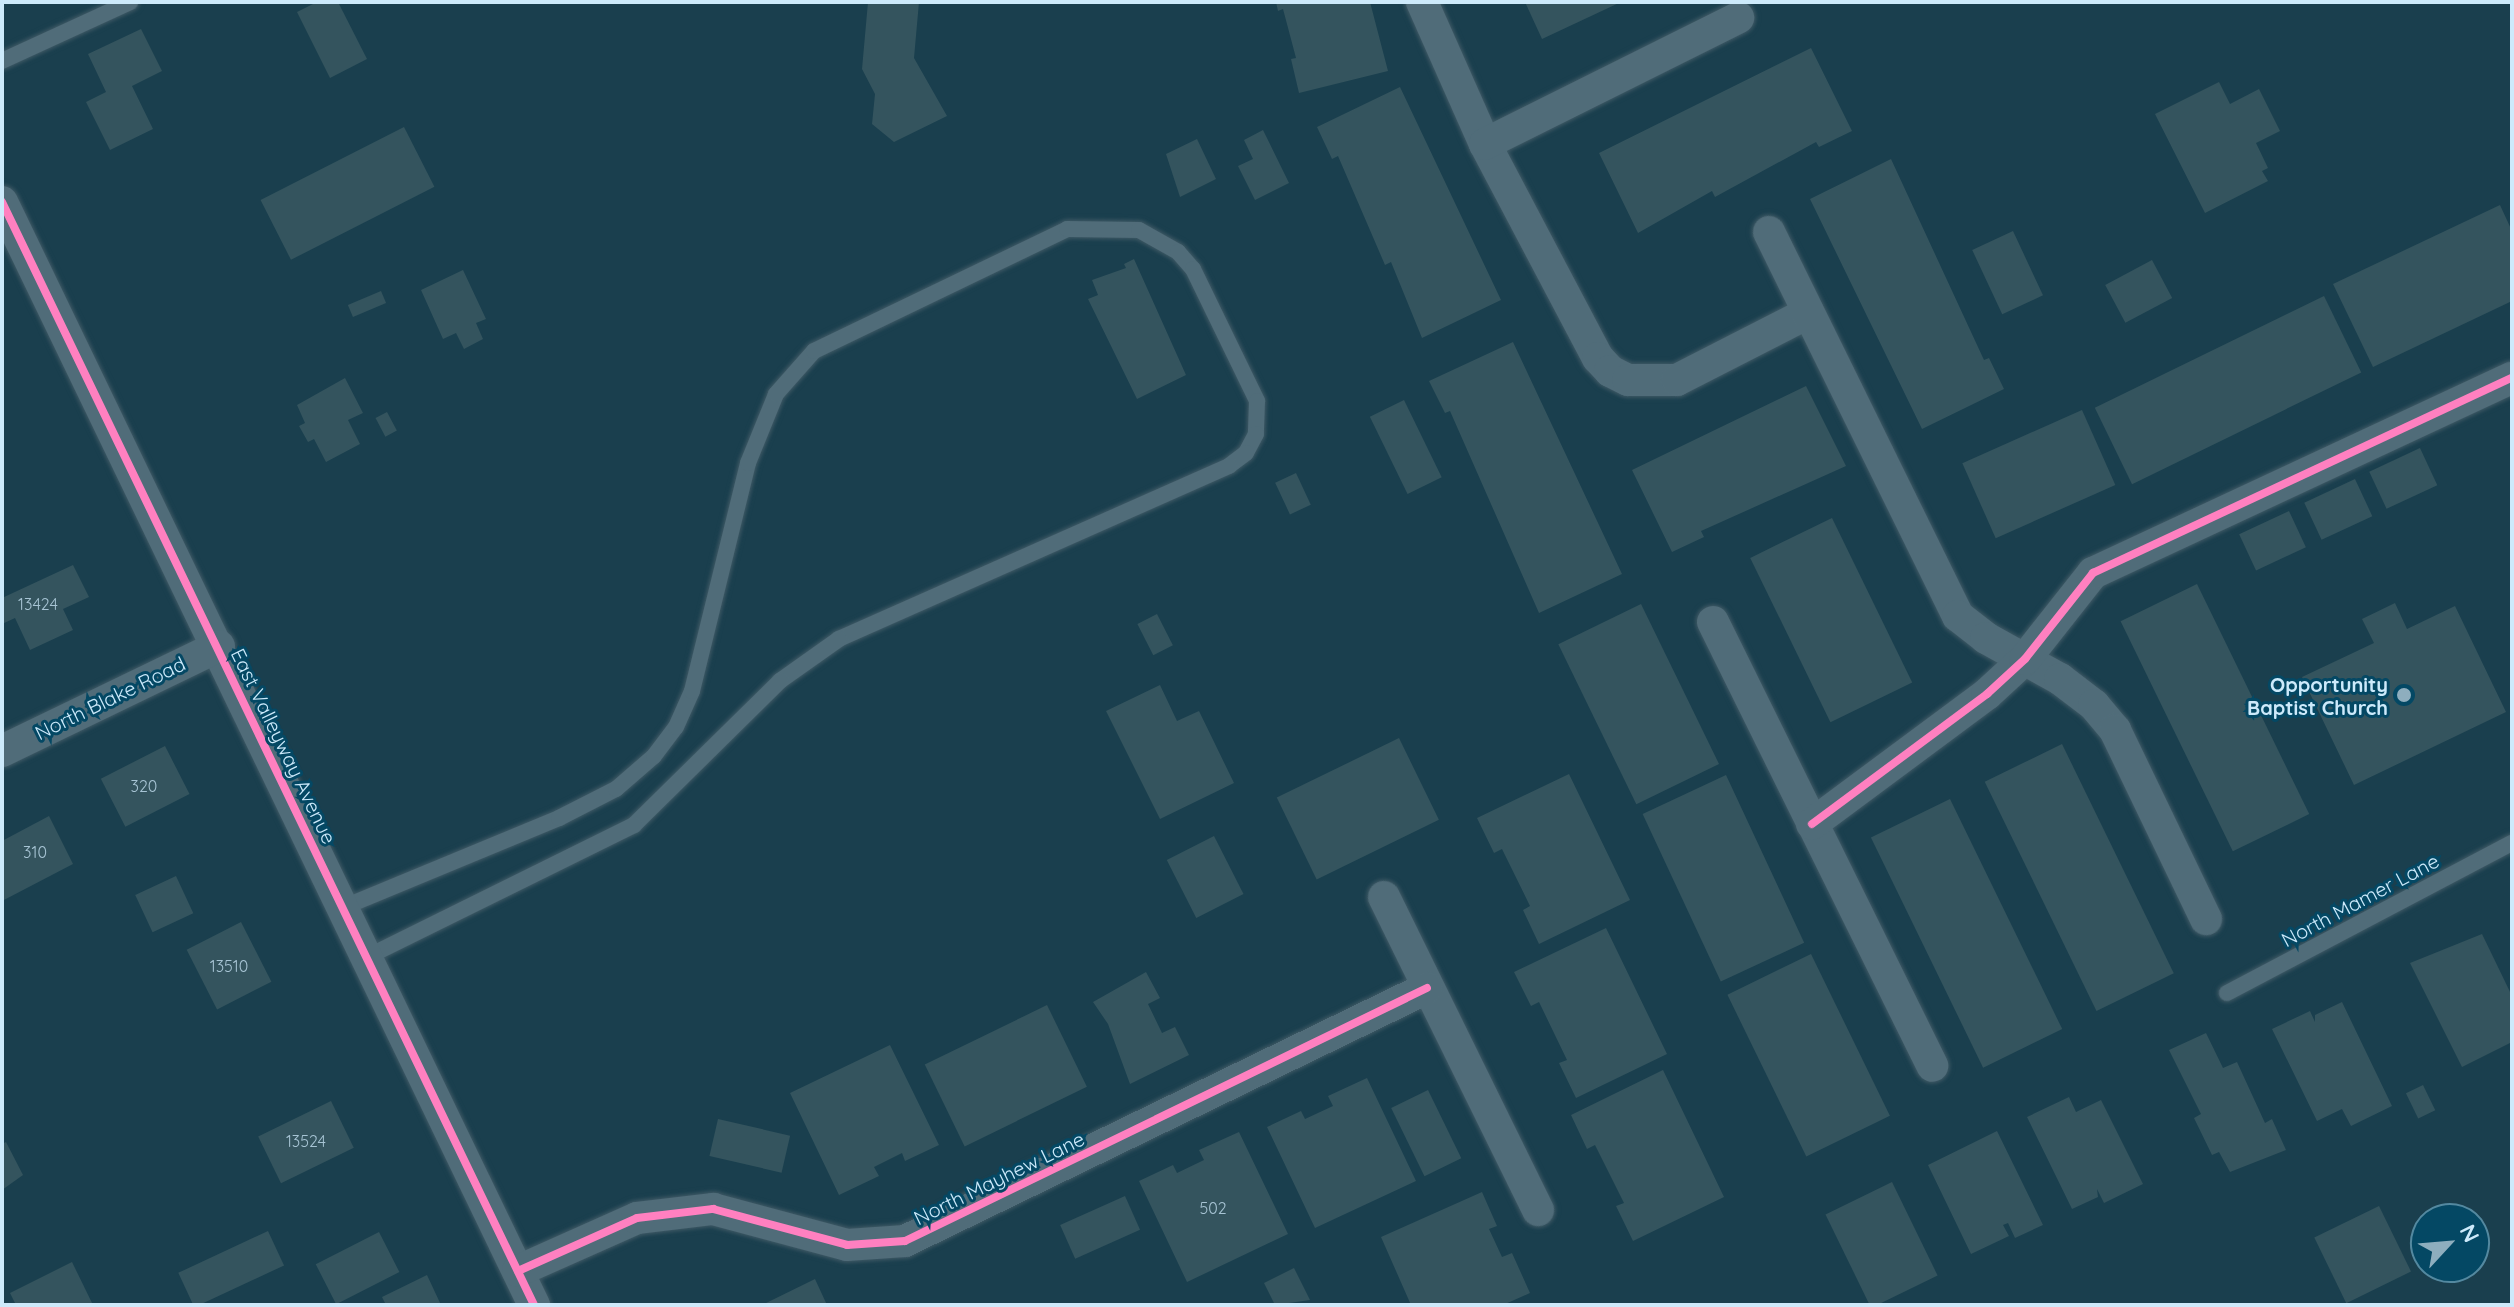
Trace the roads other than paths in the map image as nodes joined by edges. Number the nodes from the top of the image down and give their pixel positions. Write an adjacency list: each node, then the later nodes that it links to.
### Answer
1 (130, 2): 4 (lane)
2 (1422, 2): 5 (street)
3 (1738, 18): 5 (street)
4 (2, 61)
5 (1485, 144): 8 (street)
6 (2, 202): 11 (street, East Valleyway Avenue)
7 (1769, 232): 8 (street)
8 (1808, 313): 12 (street)
9 (2512, 378): 12 (street)
10 (1713, 622): 14 (street)
11 (219, 646): 13 (street, North Blake Road); 17 (street, East Valleyway Avenue)
12 (2025, 659): 14 (street); 18 (street)
13 (2, 751)
14 (1812, 824): 22 (street)
15 (2512, 843): 21 (lane, North Mamer Lane)
16 (1384, 897): 20 (street)
17 (344, 907): 19 (street, East Valleyway Avenue); 19 (lane)
18 (2206, 919)
19 (367, 957): 24 (street, East Valleyway Avenue)
20 (1427, 988): 23 (street); 24 (street, North Mayhew Lane)
21 (2227, 993)
22 (1932, 1066)
23 (1538, 1210)
24 (518, 1271): 25 (street, East Valleyway Avenue)
25 (534, 1305)

